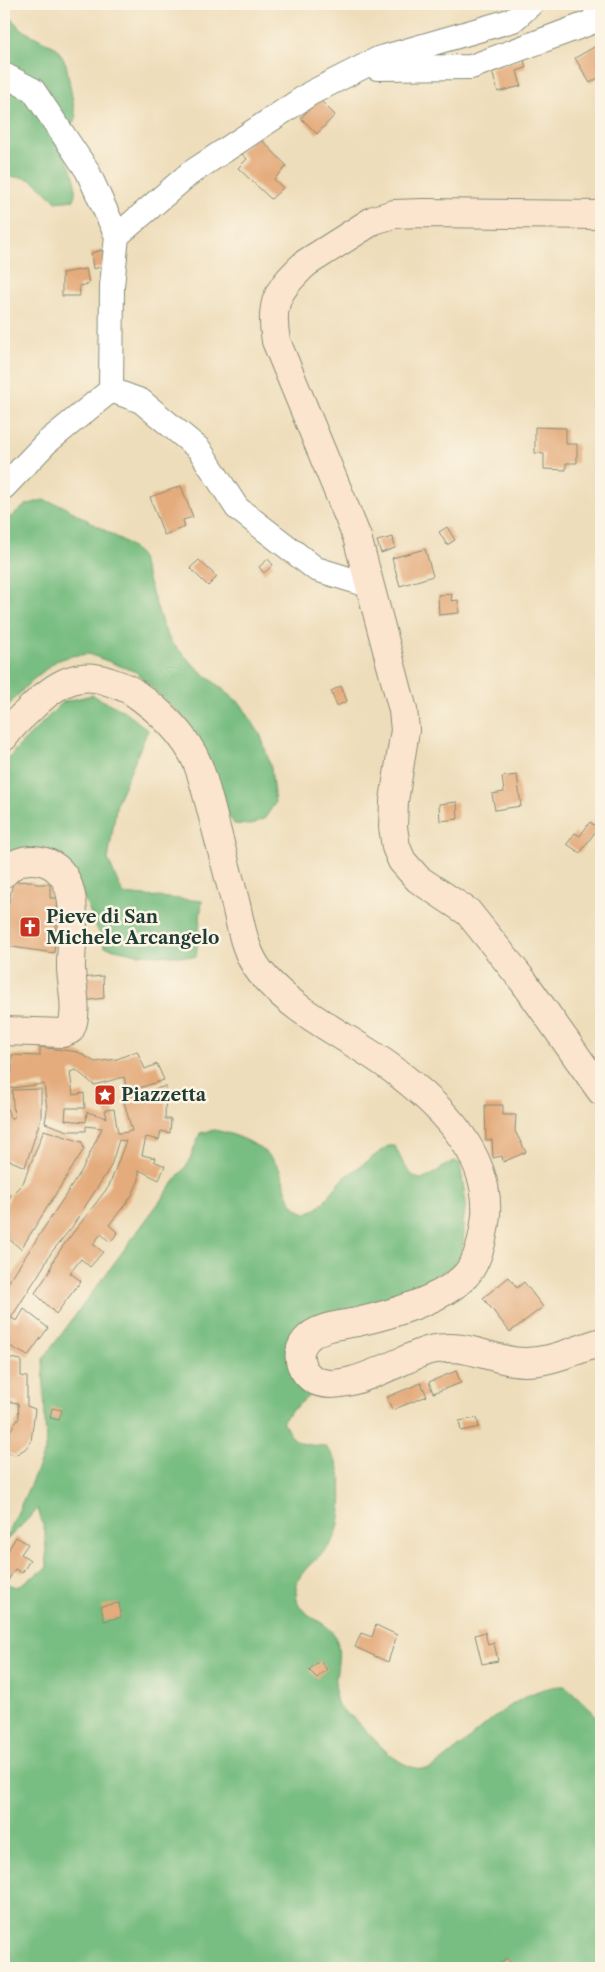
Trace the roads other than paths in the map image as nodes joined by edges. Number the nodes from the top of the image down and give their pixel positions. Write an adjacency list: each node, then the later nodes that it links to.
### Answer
1 (531, 4): 3 (street)
2 (601, 7): 3 (street)
3 (360, 68): 6 (street)
4 (4, 75): 6 (street)
5 (601, 215): 9 (street)
6 (117, 236): 7 (street)
7 (111, 390): 8 (street); 9 (street)
8 (4, 487)
9 (371, 586): 13 (street)
10 (4, 737): 14 (street)
11 (4, 873): 12 (street)
12 (4, 1031)
13 (601, 1091)
14 (601, 1342)

